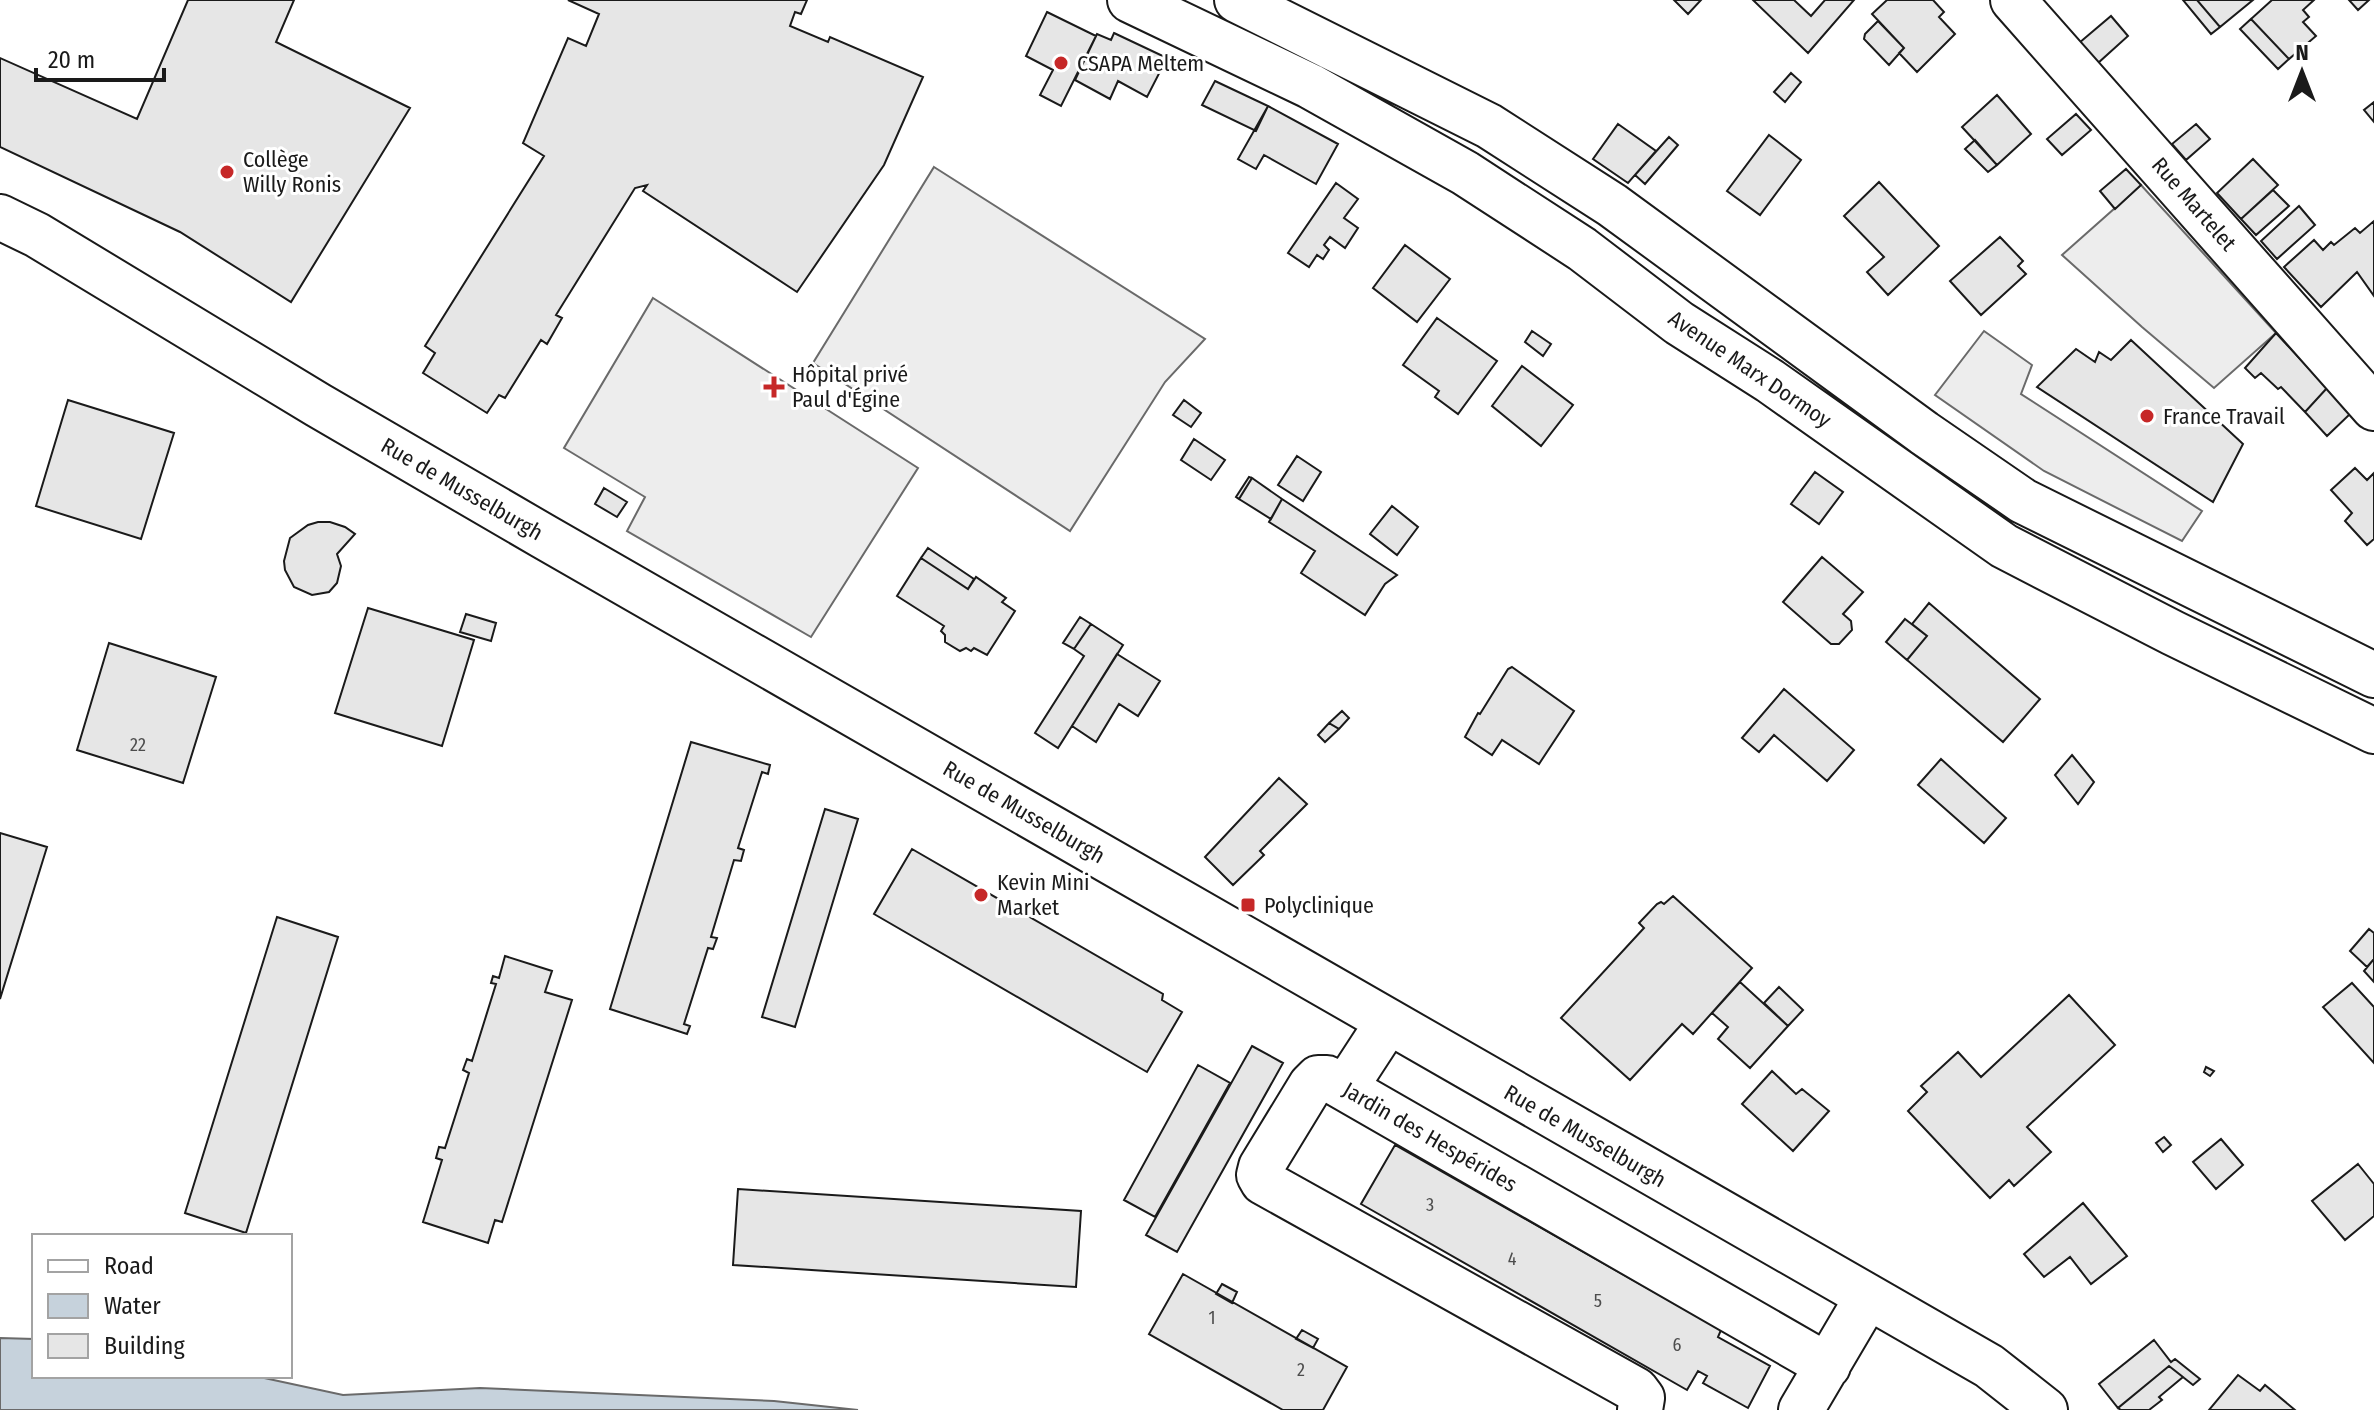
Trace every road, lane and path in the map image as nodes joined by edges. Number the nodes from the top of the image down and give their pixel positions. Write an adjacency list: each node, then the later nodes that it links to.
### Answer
1 (1130, 0): 7 (street, Avenue Marx Dormoy)
2 (1237, 0): 6 (street)
3 (2013, 0): 5 (street, Rue Martelet)
4 (0, 217): 8 (street, Rue de Musselburgh)
5 (2374, 408)
6 (2374, 675)
7 (2374, 731)
8 (1388, 1022): 9 (street); 10 (street, Rue de Musselburgh)
9 (1345, 1088): 11 (street, Jardin des Hespérides); 12 (street, Jardin des Hespérides)
10 (1867, 1298): 11 (street); 14 (street, Rue de Musselburgh)
11 (1828, 1366): 13 (street)
12 (1640, 1410)
13 (1801, 1410)
14 (2045, 1410)

